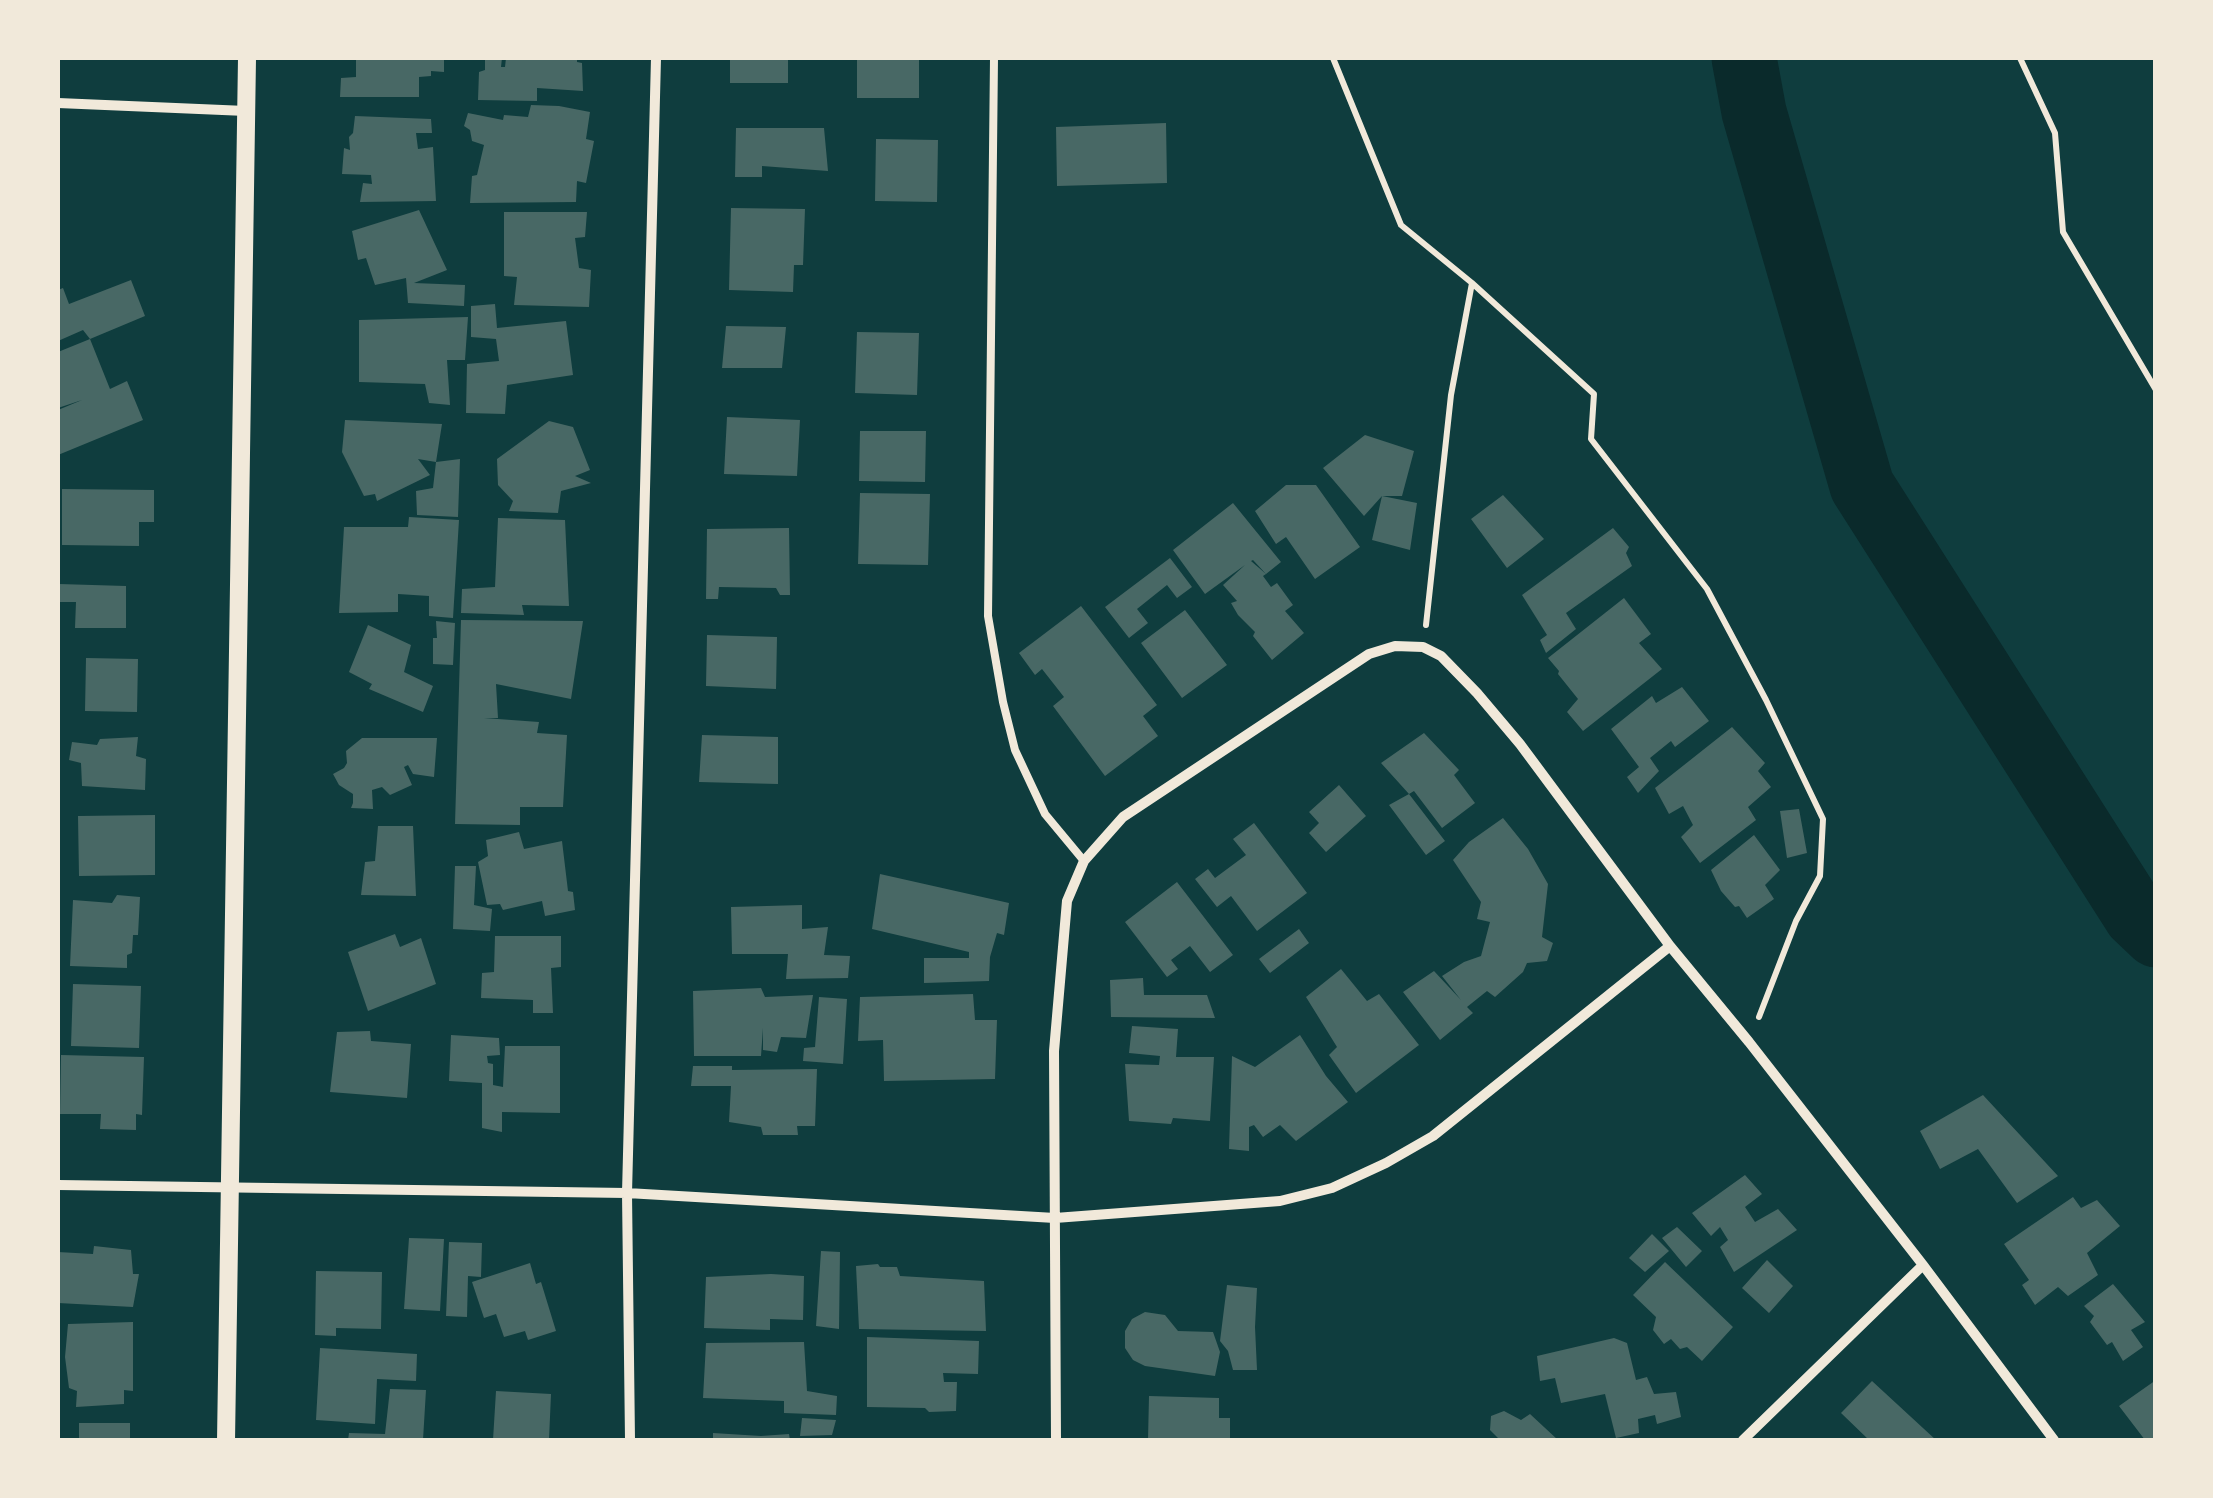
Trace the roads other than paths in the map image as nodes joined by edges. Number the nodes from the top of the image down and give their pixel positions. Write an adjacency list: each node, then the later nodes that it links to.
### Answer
1 (247, 58): 5 (street)
2 (656, 58): 10 (street)
3 (994, 58): 6 (lane)
4 (58, 103): 5 (street)
5 (246, 111): 9 (street)
6 (1084, 861): 7 (street); 11 (street)
7 (1670, 946): 11 (street); 12 (street)
8 (58, 1185): 9 (street)
9 (230, 1187): 10 (street); 13 (street)
10 (627, 1193): 11 (street); 14 (street)
11 (1055, 1218): 15 (street)
12 (1923, 1265): 16 (street); 17 (street)
13 (226, 1440)
14 (630, 1440)
15 (1056, 1440)
16 (1743, 1440)
17 (2054, 1440)

